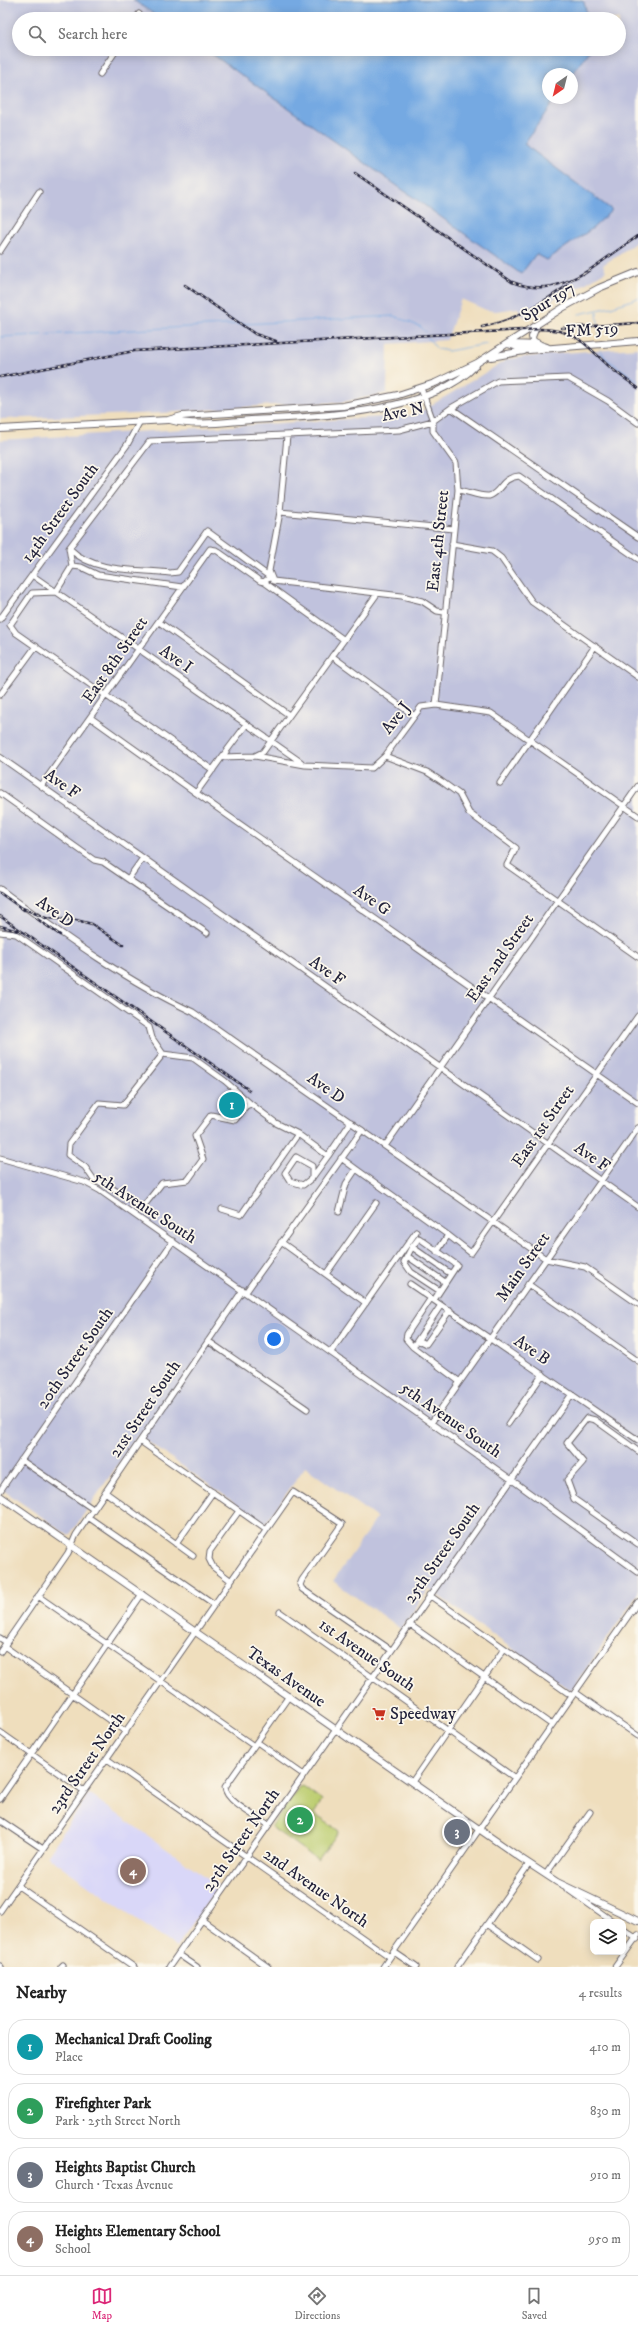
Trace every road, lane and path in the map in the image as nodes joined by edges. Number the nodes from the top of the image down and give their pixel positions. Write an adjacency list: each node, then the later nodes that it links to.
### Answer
1 (112, 56): 2 (street)
2 (100, 74)
3 (39, 192): 4 (street)
4 (0, 251)
5 (638, 272): 6 (main road, Spur 197)
6 (538, 324): 8 (main road, Spur 197); 9 (main road)
7 (638, 341): 9 (main road, FM 519 / FM 519)
8 (508, 344): 9 (main road, FM 519 / FM 519); 10 (main road, FM 519 / FM 519); 11 (main road, Spur 197)
9 (544, 346): 10 (main road, FM 519 / FM 519)
10 (529, 350): 11 (main road)
11 (488, 358): 12 (main road, Spur 197)
12 (477, 364): 13 (main road); 14 (main road)
13 (421, 388): 14 (street, East 4th Street); 16 (main road)
14 (424, 395): 16 (main road); 18 (street, East 4th Street)
15 (451, 408): 18 (street, Ave N); 19 (street, Ave N); 25 (street)
16 (168, 420): 17 (main road)
17 (140, 421): 20 (main road); 30 (street, 14th Street South)
18 (433, 421): 21 (street, Ave N); 22 (street, East 4th Street)
19 (638, 423)
20 (0, 429)
21 (287, 436): 23 (street); 27 (street, Ave N)
22 (458, 490): 24 (street, East 4th Street); 28 (street)
23 (280, 512): 24 (street); 31 (street)
24 (454, 529): 26 (street, East 4th Street)
25 (638, 537)
26 (452, 544): 36 (street, East 4th Street); 41 (street)
27 (69, 548): 29 (street); 31 (street)
28 (638, 559)
29 (72, 566): 33 (street); 34 (street)
30 (32, 575): 34 (street, Ave I); 37 (street, 14th Street South)
31 (270, 576): 32 (street); 35 (street)
32 (264, 582): 33 (street, East 8th Street); 39 (street)
33 (182, 587): 38 (street, East 8th Street)
34 (56, 592): 40 (street); 42 (street, Ave I)
35 (377, 594): 36 (street); 39 (street)
36 (444, 612): 47 (street, East 4th Street)
37 (0, 619)
38 (159, 622): 42 (street, East 8th Street); 48 (street)
39 (343, 639): 43 (street)
40 (36, 646): 45 (street); 46 (street)
41 (595, 646): 44 (street); 52 (street)
42 (139, 650): 46 (street, East 8th Street); 51 (street, Ave I)
43 (332, 656): 48 (street); 49 (street)
44 (638, 677)
45 (0, 695)
46 (106, 696): 50 (street, East 8th Street); 59 (street)
47 (436, 705): 49 (street, Ave J); 52 (street, Ave J)
48 (289, 715): 53 (street)
49 (413, 715): 55 (street, Ave J)
50 (91, 718): 61 (street, East 8th Street); 64 (street, Ave G)
51 (246, 725): 53 (street, Ave I); 57 (street)
52 (530, 740): 60 (street); 65 (street, Ave J)
53 (271, 741): 54 (street); 58 (street, Ave I)
54 (255, 756): 57 (street, Ave J); 58 (street, Ave J)
55 (385, 756): 58 (street, Ave J); 70 (street)
56 (0, 757): 61 (street, Ave F)
57 (222, 757): 59 (street)
58 (305, 765)
59 (213, 770): 64 (street)
60 (500, 783)
61 (41, 786): 67 (street, Ave F)
62 (638, 786): 65 (street, East 2nd Street)
63 (0, 794): 68 (street)
64 (196, 794): 74 (street, Ave G)
65 (624, 806): 66 (street, Ave J); 70 (street, East 2nd Street)
66 (638, 816)
67 (143, 858): 68 (street); 77 (street, Ave F)
68 (128, 879): 72 (street)
69 (0, 889): 81 (street, Ave D)
70 (557, 901): 73 (street); 74 (street, East 2nd Street)
71 (0, 932): 76 (street)
72 (207, 933)
73 (638, 957)
74 (488, 998): 77 (street, East 2nd Street); 78 (street, Ave G)
75 (638, 1016): 78 (street, East 1st Street)
76 (163, 1054): 80 (street); 80 (street)
77 (440, 1067): 85 (street, Ave F); 86 (street, East 2nd Street)
78 (597, 1074): 79 (street, Ave G); 85 (street, East 1st Street)
79 (638, 1103)
80 (251, 1104): 84 (street)
81 (351, 1122): 83 (street, Ave D); 87 (street)
82 (638, 1128): 92 (street, Main Street)
83 (362, 1130): 86 (street, Ave D); 89 (street, 21st Street South)
84 (298, 1134): 87 (street); 95 (street)
85 (548, 1144): 92 (street, Ave F); 97 (street, East 1st Street)
86 (385, 1146): 97 (street, Ave D)
87 (328, 1156): 91 (street)
88 (0, 1158): 100 (street, 5th Avenue South)
89 (341, 1158): 90 (street); 101 (street, 21st Street South)
90 (356, 1169): 96 (street); 99 (street)
91 (312, 1178): 91 (street)
92 (601, 1181): 94 (street, Ave F); 105 (street, Main Street)
93 (376, 1203): 106 (street)
94 (638, 1207)
95 (222, 1209)
96 (339, 1212)
97 (493, 1222): 99 (street, East 1st Street); 105 (street, Ave D)
98 (416, 1232): 114 (street)
99 (448, 1235): 103 (street)
100 (173, 1241): 111 (street, 5th Avenue South); 133 (street, 20th Street South)
101 (281, 1242): 106 (street); 111 (street, 21st Street South)
102 (412, 1247): 103 (street); 104 (street); 107 (street)
103 (437, 1252): 107 (street)
104 (407, 1256): 108 (street); 112 (street)
105 (546, 1259): 110 (street, Main Street); 115 (street, Ave D)
106 (326, 1274): 114 (street)
107 (451, 1274): 108 (street)
108 (445, 1282): 112 (street)
109 (410, 1284): 113 (street, Ave B)
110 (528, 1284): 118 (street, Main Street); 123 (street)
111 (244, 1291): 120 (street, 21st Street South); 122 (street, 5th Avenue South)
112 (440, 1291): 113 (street)
113 (433, 1299): 116 (street, Ave B); 121 (street)
114 (366, 1303): 122 (street)
115 (638, 1304)
116 (441, 1305): 117 (street, Ave B); 119 (street)
117 (450, 1310): 118 (street, Ave B); 119 (street)
118 (490, 1338): 124 (street, Ave B); 125 (street, Main Street)
119 (418, 1340): 121 (street)
120 (208, 1341): 127 (street); 131 (street, 21st Street South)
121 (413, 1347): 125 (street)
122 (331, 1352): 128 (street, 5th Avenue South)
123 (638, 1361)
124 (543, 1374): 126 (street, Ave B); 129 (street)
125 (460, 1382): 128 (street, Main Street)
126 (572, 1394): 130 (street, Ave B); 134 (street, 25th Street South)
127 (307, 1409)
128 (431, 1423): 134 (street, 5th Avenue South)
129 (508, 1424)
130 (638, 1440)
131 (140, 1441): 136 (street, 21st Street South); 137 (street)
132 (638, 1451): 144 (street)
133 (21, 1460): 135 (street, 20th Street South); 139 (street)
134 (512, 1480): 147 (street, 5th Avenue South); 150 (street, 25th Street South)
135 (0, 1491)
136 (105, 1492): 139 (street, 21st Street South); 143 (street)
137 (213, 1492): 140 (street); 143 (street)
138 (0, 1496): 145 (main road, Texas Avenue)
139 (93, 1509): 141 (street, 21st Street South)
140 (239, 1511): 142 (street); 148 (street)
141 (88, 1517): 145 (street, 21st Street South); 153 (street)
142 (265, 1529): 148 (street, 23rd Street North); 161 (street, 23rd Street North)
143 (176, 1544): 146 (street)
144 (638, 1544)
145 (72, 1546): 149 (main road, Texas Avenue); 151 (street, 21st Street South)
146 (193, 1556)
147 (638, 1572)
148 (230, 1580): 153 (street, 23rd Street North)
149 (142, 1594): 156 (main road, Texas Avenue); 159 (street)
150 (429, 1595): 155 (street, 25th Street South); 160 (street)
151 (38, 1596): 158 (street, 21st Street South); 159 (street)
152 (638, 1602): 166 (street)
153 (214, 1604): 156 (street, 23rd Street North)
154 (280, 1612): 163 (street, 1st Avenue South)
155 (409, 1624): 161 (street, 25th Street South); 164 (street)
156 (196, 1631): 165 (street, 23rd Street North); 168 (main road, Texas Avenue)
157 (0, 1638): 158 (street)
158 (5, 1644): 162 (street, 21st Street South); 167 (street)
159 (108, 1644): 165 (street); 167 (street)
160 (504, 1649): 164 (street); 166 (street)
161 (390, 1650): 163 (street, 25th Street South)
162 (0, 1652)
163 (372, 1676): 170 (street, 25th Street South); 171 (street, 1st Avenue South)
164 (485, 1677): 169 (street); 171 (street)
165 (161, 1681): 173 (street, 23rd Street North); 175 (street)
166 (574, 1694): 169 (street); 174 (street)
167 (73, 1695): 173 (street); 176 (street)
168 (289, 1696): 170 (main road, Texas Avenue); 175 (street)
169 (552, 1725): 179 (street)
170 (336, 1729): 178 (street, 25th Street North); 180 (main road, Texas Avenue)
171 (448, 1730): 179 (street, 1st Avenue South); 180 (street)
172 (0, 1732): 176 (street)
173 (126, 1732): 177 (street, 23rd Street North)
174 (638, 1736)
175 (256, 1744): 178 (street); 185 (street)
176 (32, 1754): 181 (street); 182 (street)
177 (107, 1759): 181 (street, 23rd Street North); 188 (street, 2nd Avenue North)
178 (304, 1775): 185 (street, 25th Street North)
179 (515, 1778): 186 (street)
180 (412, 1782): 186 (main road, Texas Avenue)
181 (84, 1790): 187 (street, 23rd Street North)
182 (0, 1799)
183 (590, 1812): 190 (street)
184 (0, 1820): 187 (street)
185 (269, 1825): 188 (street, 25th Street North)
186 (480, 1829): 189 (main road, Texas Avenue); 200 (street)
187 (43, 1849): 192 (street, 23rd Street North)
188 (247, 1857): 195 (street, 25th Street North); 202 (street, 2nd Avenue North)
189 (529, 1864): 190 (main road, Texas Avenue); 197 (street)
190 (546, 1874): 191 (main road, Texas Avenue)
191 (557, 1882): 194 (street, Texas Avenue); 196 (main road, Texas Avenue)
192 (18, 1886): 193 (street, 23rd Street North); 204 (street)
193 (0, 1909)
194 (610, 1919)
195 (202, 1920): 201 (street, 25th Street North); 207 (street)
196 (638, 1921)
197 (487, 1924): 203 (street); 210 (street)
198 (626, 1931): 199 (street)
199 (637, 1937): 211 (street)
200 (394, 1952): 202 (street); 209 (street)
201 (178, 1954): 205 (street, 25th Street North); 206 (street)
202 (390, 1957): 208 (street)
203 (538, 1960)
204 (134, 1967)
205 (169, 1967)
206 (197, 1967)
207 (268, 1967)
208 (383, 1967)
209 (416, 1967)
210 (457, 1967)
211 (615, 1967)

